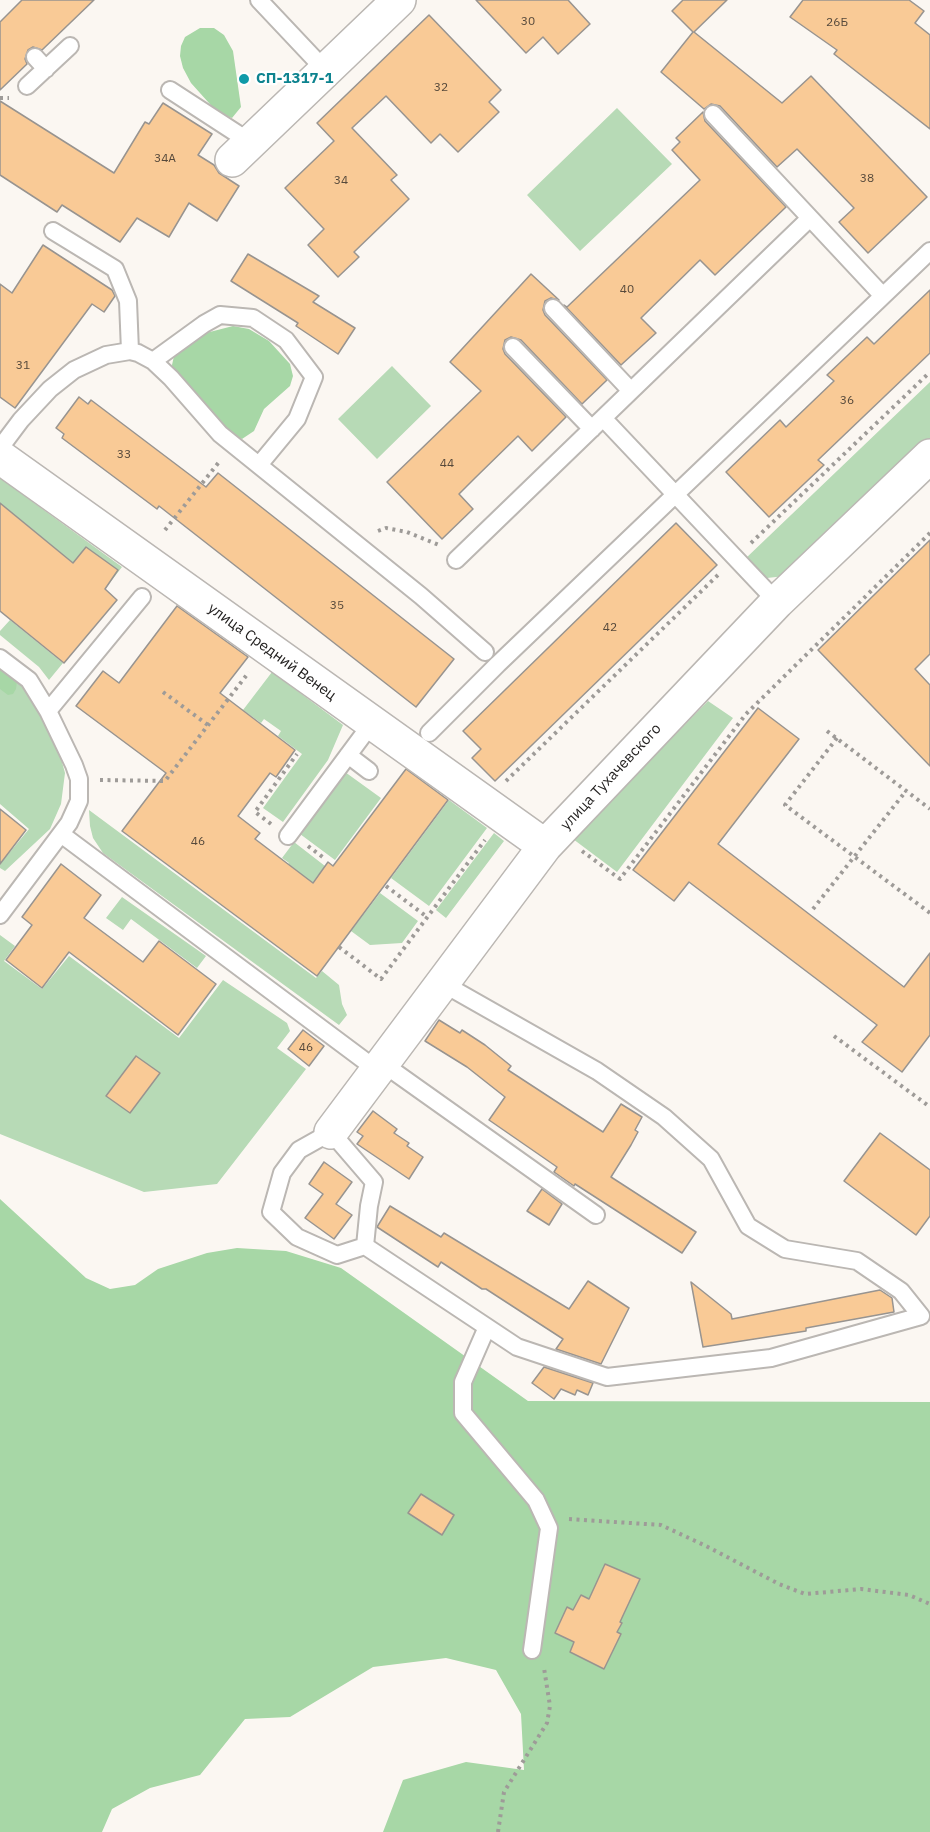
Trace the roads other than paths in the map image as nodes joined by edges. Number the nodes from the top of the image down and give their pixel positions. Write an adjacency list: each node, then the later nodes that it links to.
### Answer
1 (259, 0): 4 (lane)
2 (399, 0): 4 (street)
3 (70, 46): 5 (lane)
4 (325, 70): 8 (street)
5 (27, 86)
6 (170, 90): 8 (lane)
7 (713, 114): 9 (lane)
8 (241, 151)
9 (810, 218): 12 (lane); 17 (lane)
10 (53, 231): 15 (lane)
11 (930, 251): 12 (lane)
12 (883, 296): 23 (lane)
13 (553, 308): 17 (lane)
14 (513, 347): 18 (lane)
15 (130, 351): 16 (lane); 19 (lane)
16 (153, 361): 22 (lane); 22 (lane)
17 (631, 391): 18 (lane)
18 (598, 424): 23 (lane); 24 (lane)
19 (0, 448)
20 (930, 456): 26 (street, улица Тухачевского)
21 (0, 457): 30 (street, улица Средний Венец)
22 (259, 465): 27 (lane)
23 (675, 494): 26 (lane); 31 (lane)
24 (459, 557)
25 (142, 597): 29 (lane)
26 (777, 602): 36 (street, улица Тухачевского)
27 (485, 652)
28 (0, 658): 29 (lane)
29 (48, 711): 34 (lane)
30 (372, 723): 32 (lane); 36 (street, улица Средний Венец)
31 (429, 733)
32 (348, 755): 33 (lane); 35 (lane)
33 (369, 771)
34 (61, 834): 37 (lane); 39 (lane)
35 (288, 836)
36 (551, 840): 38 (street, улица Тухачевского)
37 (0, 915)
38 (442, 983): 39 (street, улица Тухачевского); 43 (lane)
39 (380, 1066): 40 (street, улица Тухачевского); 41 (lane)
40 (331, 1132): 42 (lane); 42 (lane)
41 (596, 1215)
42 (365, 1246): 43 (lane)
43 (487, 1327): 44 (lane)
44 (532, 1650)

